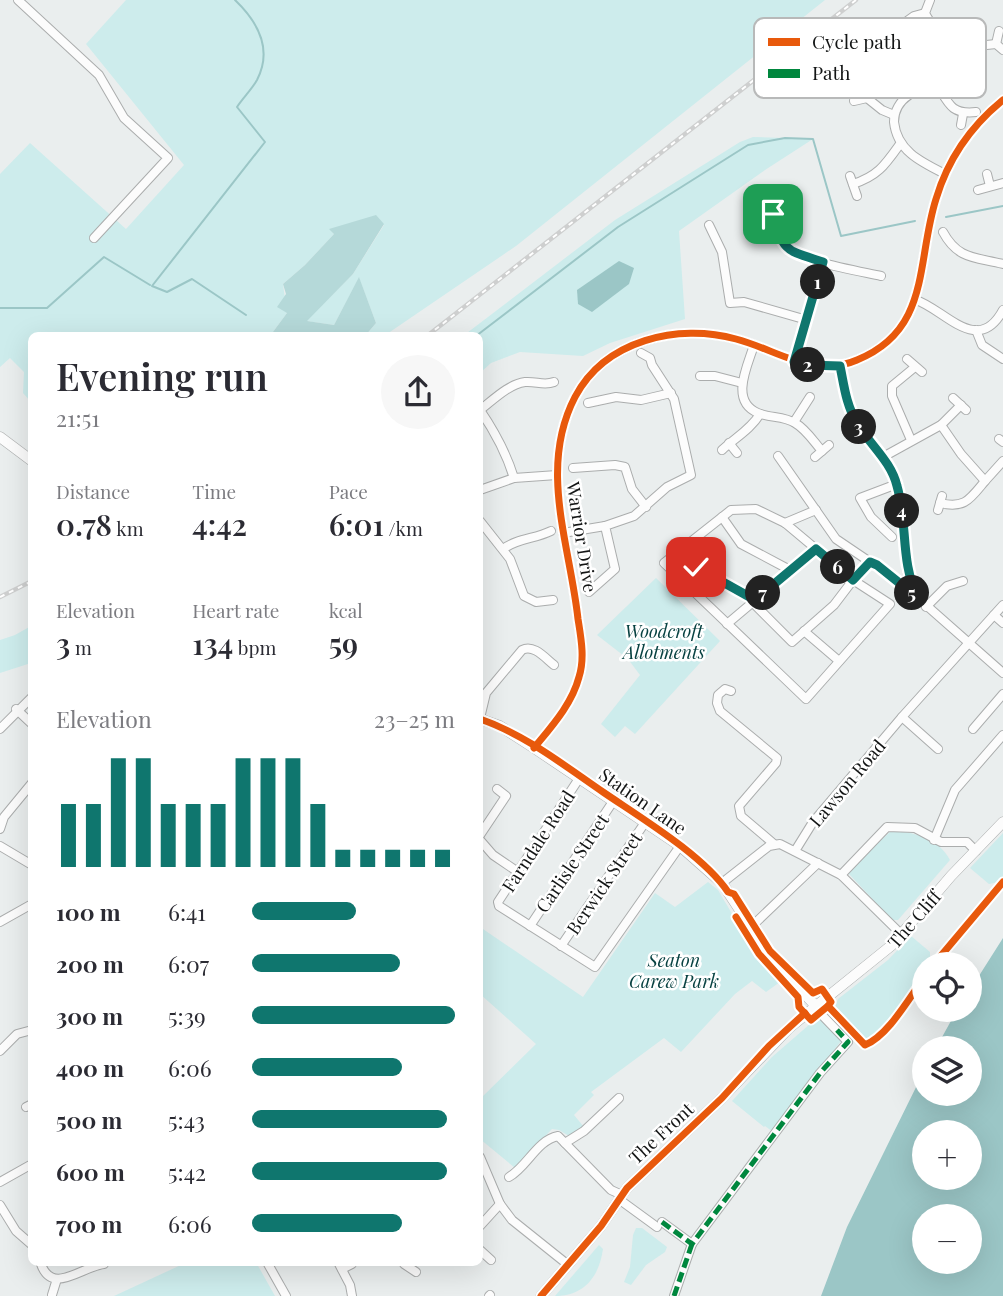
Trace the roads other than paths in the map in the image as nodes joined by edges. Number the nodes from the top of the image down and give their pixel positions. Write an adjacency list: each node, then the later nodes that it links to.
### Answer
1 (18, 0): 27 (street)
2 (930, 0): 3 (street)
3 (925, 13): 4 (street); 5 (street)
4 (911, 18)
5 (928, 18)
6 (999, 31): 7 (street)
7 (1000, 47)
8 (867, 98): 12 (street); 15 (street)
9 (907, 98): 15 (street)
10 (945, 98): 14 (street)
11 (1003, 100): 18 (street, Warrior Drive)
12 (854, 101)
13 (976, 112): 14 (street)
14 (963, 114): 16 (street)
15 (894, 115): 17 (street)
16 (961, 125)
17 (900, 144): 18 (street); 23 (street)
18 (945, 174): 33 (street, Warrior Drive)
19 (986, 174): 21 (street)
20 (1003, 183): 21 (street)
21 (990, 186): 22 (street)
22 (978, 190)
23 (857, 196)
24 (765, 198): 30 (street)
25 (709, 225): 35 (street)
26 (943, 232): 28 (street)
27 (94, 238)
28 (950, 244): 29 (street); 31 (street)
29 (941, 252)
30 (823, 262): 32 (street); 35 (street)
31 (1003, 264)
32 (881, 276)
33 (916, 300): 36 (street); 42 (street, Warrior Drive)
34 (1003, 310): 36 (street)
35 (807, 320): 41 (street)
36 (976, 330): 40 (street)
37 (754, 345): 41 (street, Warrior Drive); 45 (street); 68 (street, Warrior Drive)
38 (641, 354): 47 (street)
39 (907, 359): 58 (street)
40 (1003, 359)
41 (794, 362): 42 (street, Warrior Drive)
42 (840, 366): 64 (street)
43 (700, 376): 44 (street)
44 (715, 376): 45 (street); 46 (street)
45 (742, 383): 54 (street)
46 (712, 386)
47 (671, 393): 51 (street); 74 (street)
48 (546, 396): 52 (street)
49 (810, 397): 55 (street)
50 (953, 398): 56 (street)
51 (588, 403)
52 (483, 408)
53 (483, 414): 69 (street)
54 (760, 414): 55 (street); 59 (street)
55 (794, 422): 61 (street)
56 (941, 425): 58 (street); 70 (street)
57 (0, 437): 65 (main road)
58 (911, 440): 64 (street)
59 (729, 443): 60 (street); 62 (street)
60 (722, 450)
61 (822, 451)
62 (737, 453)
63 (778, 456): 75 (street)
64 (883, 457): 71 (street)
65 (28, 458)
66 (1003, 461): 70 (street)
67 (573, 468): 74 (street)
68 (556, 475): 69 (street); 81 (street, Warrior Drive)
69 (514, 478): 72 (street)
70 (985, 481): 73 (street)
71 (897, 484): 82 (street); 91 (street)
72 (483, 488)
73 (940, 503)
74 (646, 507): 79 (street)
75 (816, 510): 77 (street); 85 (street)
76 (722, 517): 77 (street); 86 (street); 87 (street)
77 (785, 523): 84 (street)
78 (483, 525): 83 (street)
79 (605, 526): 81 (street); 90 (street)
80 (551, 531): 83 (street)
81 (563, 533): 117 (street, Warrior Drive)
82 (892, 537)
83 (503, 549): 93 (street)
84 (816, 549): 86 (street); 88 (street)
85 (870, 562): 88 (street); 91 (street)
86 (790, 570): 94 (street)
87 (675, 574): 94 (street); 100 (street)
88 (853, 580): 101 (street); 103 (street)
89 (963, 581): 96 (street)
90 (589, 592)
91 (918, 598): 96 (street)
92 (553, 600): 93 (street)
93 (536, 602): 97 (street)
94 (754, 602): 100 (street); 101 (street)
95 (1003, 605): 98 (street, Lawson Road)
96 (926, 607): 102 (street)
97 (535, 613)
98 (994, 615): 99 (street); 102 (street, Lawson Road)
99 (1003, 623)
100 (727, 624): 103 (street)
101 (804, 631): 103 (street)
102 (968, 643): 105 (street); 111 (street, Lawson Road)
103 (839, 661)
104 (554, 665): 109 (street)
105 (1003, 673)
106 (731, 691): 129 (street)
107 (1003, 694): 115 (street)
108 (28, 700): 110 (street)
109 (483, 706)
110 (16, 709): 112 (street); 114 (street)
111 (902, 717): 118 (street); 132 (street, Lawson Road)
112 (28, 720)
113 (483, 720): 117 (main road, Station Lane)
114 (0, 729)
115 (973, 729)
116 (1003, 735): 127 (street)
117 (534, 748): 119 (main road, Station Lane)
118 (938, 749)
119 (580, 777): 122 (main road, Station Lane); 136 (street, Farndale Road)
120 (28, 788): 125 (street)
121 (497, 789): 126 (street)
122 (614, 800): 123 (main road, Station Lane); 141 (street, Carlisle Street)
123 (646, 821): 131 (main road, Station Lane); 144 (street, Berwick Street)
124 (1003, 822): 133 (main road, The Cliff)
125 (0, 829)
126 (483, 832)
127 (934, 840): 133 (street); 137 (street)
128 (483, 841): 136 (street)
129 (774, 844): 132 (street); 138 (street)
130 (0, 846): 134 (street)
131 (680, 846): 138 (main road, Station Lane); 144 (street)
132 (795, 851): 135 (street)
133 (976, 851): 143 (main road, The Cliff)
134 (28, 863)
135 (818, 863): 137 (street); 142 (street)
136 (518, 872): 141 (street, Farndale Road)
137 (841, 875): 143 (street)
138 (722, 883): 142 (main road, Station Lane)
139 (28, 906): 140 (street)
140 (0, 922)
141 (530, 926): 144 (street)
142 (750, 928): 145 (main road, Station Lane)
143 (901, 934): 145 (main road, The Cliff)
144 (561, 946)
145 (818, 1009): 154 (main road, The Front); 159 (street)
146 (28, 1031): 147 (street)
147 (0, 1051)
148 (619, 1098): 149 (street)
149 (561, 1140): 152 (street); 154 (street)
150 (483, 1164): 155 (street)
151 (28, 1166): 153 (street)
152 (509, 1177)
153 (0, 1182)
154 (621, 1197): 159 (street); 162 (main road, The Front)
155 (500, 1204): 157 (street); 162 (street)
156 (0, 1205): 158 (street)
157 (483, 1223)
158 (28, 1241)
159 (692, 1244): 172 (street)
160 (483, 1253): 161 (street)
161 (491, 1260)
162 (567, 1264): 171 (main road, The Front)
163 (42, 1266): 167 (street)
164 (96, 1266): 167 (street)
165 (269, 1266): 169 (street)
166 (340, 1266): 170 (street)
167 (56, 1282): 168 (street)
168 (52, 1296)
169 (286, 1296)
170 (352, 1296)
171 (541, 1296)
172 (674, 1296)

